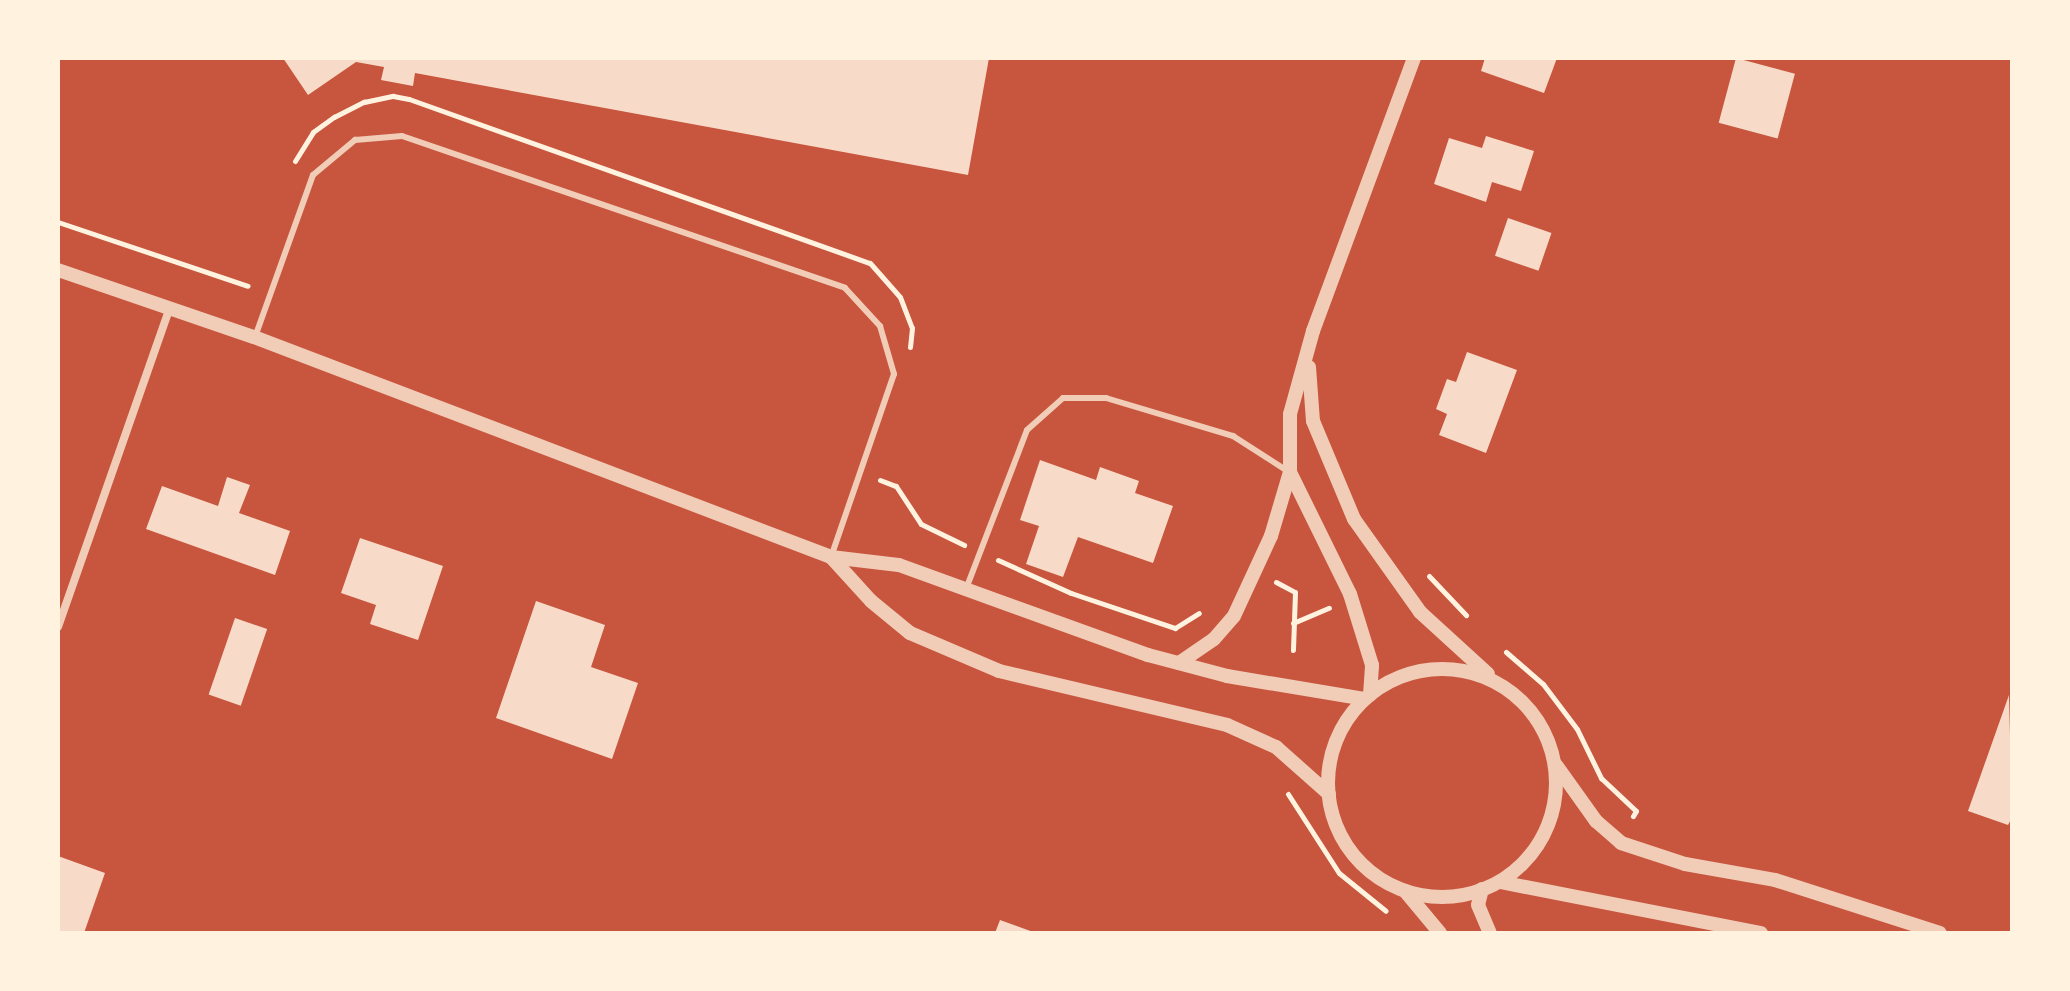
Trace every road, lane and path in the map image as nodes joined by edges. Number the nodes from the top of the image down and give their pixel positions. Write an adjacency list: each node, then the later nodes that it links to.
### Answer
1 (1414, 58): 7 (street)
2 (291, 170): 9 (path)
3 (58, 222): 5 (path)
4 (58, 270): 6 (street)
5 (252, 274)
6 (170, 307): 8 (street); 23 (street)
7 (1313, 331): 11 (street); 27 (street)
8 (254, 337): 12 (lane); 15 (street)
9 (909, 354)
10 (881, 465): 13 (path)
11 (1290, 472): 14 (lane); 26 (street); 28 (street)
12 (860, 473): 13 (path); 15 (lane)
13 (876, 479): 14 (path)
14 (980, 552): 18 (lane); 20 (path)
15 (831, 557): 18 (street); 31 (street)
16 (1424, 570): 21 (path)
17 (1271, 580): 22 (path)
18 (966, 589): 26 (street)
19 (1334, 605): 22 (path)
20 (1206, 606)
21 (1472, 621)
22 (1293, 623): 25 (path)
23 (58, 627)
24 (1493, 642): 32 (path)
25 (1293, 650)
26 (1179, 663): 28 (street)
27 (1496, 681): 28 (street); 29 (street)
28 (1367, 697): 31 (street)
29 (1556, 765): 33 (street); 40 (street)
30 (1276, 782): 36 (path)
31 (1329, 794): 35 (street)
32 (1633, 816)
33 (1500, 882): 34 (street); 39 (street)
34 (1482, 889): 35 (street); 38 (street)
35 (1405, 891): 37 (street)
36 (1389, 913)
37 (1440, 933)
38 (1490, 933)
39 (1761, 933)
40 (1940, 933)

